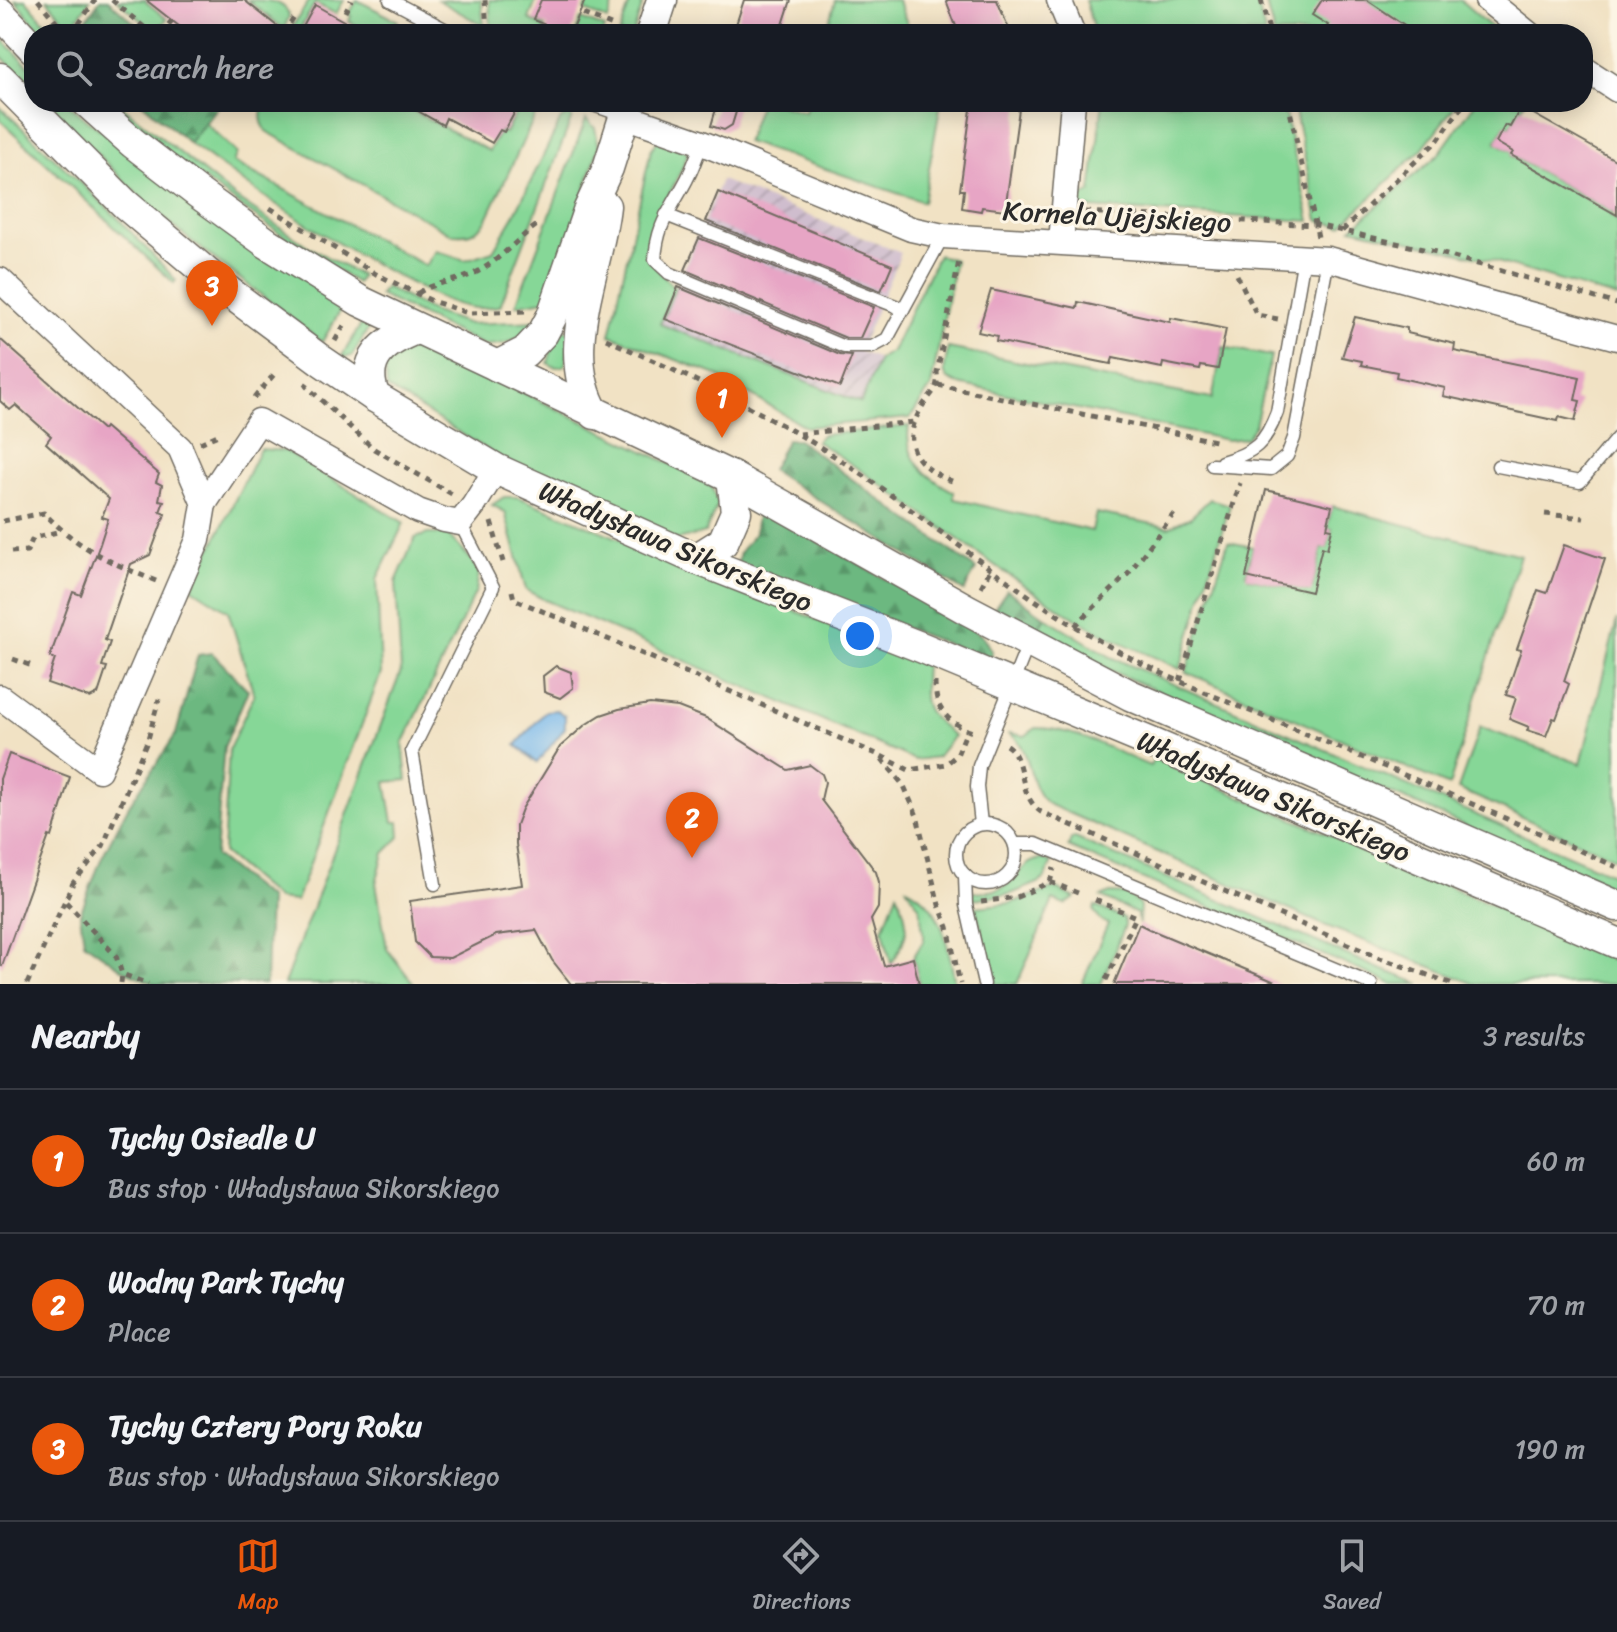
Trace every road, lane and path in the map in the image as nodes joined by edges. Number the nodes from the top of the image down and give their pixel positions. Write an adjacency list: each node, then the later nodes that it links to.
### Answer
1 (38, 0): 16 (path)
2 (95, 0): 17 (path)
3 (112, 0): 18 (path)
4 (351, 0): 11 (path)
5 (390, 0): 21 (lane)
6 (485, 0): 22 (path)
7 (662, 0): 24 (street)
8 (1059, 0): 25 (street)
9 (1261, 0): 26 (path)
10 (1487, 0): 27 (street)
11 (345, 12)
12 (0, 13): 28 (street)
13 (583, 14): 23 (path)
14 (295, 16): 20 (path)
15 (173, 19): 19 (path)
16 (60, 24)
17 (77, 24)
18 (140, 24)
19 (169, 24)
20 (290, 24)
21 (435, 24)
22 (486, 24)
23 (608, 24)
24 (654, 24)
25 (1069, 24)
26 (1267, 24)
27 (1517, 24)
28 (24, 38)
29 (1593, 74): 31 (street)
30 (0, 78): 32 (street, Władysława Sikorskiego)
31 (1617, 90)
32 (24, 102)
33 (34, 112): 60 (street, Władysława Sikorskiego)
34 (98, 112): 53 (street, Władysława Sikorskiego)
35 (626, 112): 41 (street)
36 (634, 112): 40 (street, Kornela Ujejskiego)
37 (1072, 112): 46 (street)
38 (1291, 112): 47 (path)
39 (1458, 112): 47 (path)
40 (702, 143): 43 (lane); 45 (street, Kornela Ujejskiego)
41 (608, 168): 61 (street); 64 (street)
42 (261, 203): 50 (path)
43 (666, 215): 54 (lane); 54 (lane)
44 (540, 223): 52 (path)
45 (943, 236): 46 (street, Kornela Ujejskiego); 54 (lane)
46 (1061, 242): 47 (street, Kornela Ujejskiego)
47 (1321, 252): 59 (street, Kornela Ujejskiego); 70 (lane); 70 (lane)
48 (960, 256): 62 (path)
49 (1246, 269): 57 (path)
50 (376, 274): 52 (path); 53 (path)
51 (0, 280): 74 (street)
52 (417, 293): 55 (path)
53 (360, 301): 56 (street, Władysława Sikorskiego); 60 (path)
54 (903, 309)
55 (536, 310)
56 (416, 329): 61 (street, Władysława Sikorskiego); 63 (street)
57 (1281, 332)
58 (603, 337): 66 (path)
59 (1617, 338)
60 (322, 361): 63 (street, Władysława Sikorskiego); 76 (path)
61 (497, 366): 64 (street, Władysława Sikorskiego)
62 (938, 385): 65 (path); 68 (path)
63 (375, 397): 71 (street, Władysława Sikorskiego)
64 (595, 414): 72 (street, Władysława Sikorskiego)
65 (914, 422): 66 (path); 73 (path)
66 (798, 434): 86 (path)
67 (1617, 438): 69 (lane)
68 (1228, 443)
69 (1498, 466)
70 (1245, 467): 90 (path)
71 (496, 469): 76 (street); 82 (street, Władysława Sikorskiego)
72 (732, 477): 82 (street); 87 (street, Władysława Sikorskiego)
73 (952, 481)
74 (204, 504): 76 (street); 85 (street)
75 (1176, 511): 86 (path)
76 (467, 514): 83 (path); 102 (lane)
77 (1545, 514): 78 (path)
78 (1584, 518)
79 (3, 521): 80 (path)
80 (62, 531): 81 (path); 85 (path)
81 (11, 552)
82 (696, 559): 91 (street, Władysława Sikorskiego)
83 (505, 571)
84 (510, 585): 95 (path)
85 (178, 591): 92 (street)
86 (1075, 626): 90 (path)
87 (1029, 642): 91 (lane); 106 (street, Władysława Sikorskiego)
88 (13, 659): 89 (path)
89 (35, 667)
90 (1180, 681): 99 (path)
91 (1013, 685): 96 (lane); 107 (street, Władysława Sikorskiego)
92 (0, 697)
93 (977, 733): 95 (path)
94 (1002, 744): 116 (path)
95 (879, 755): 112 (path)
96 (981, 824): 97 (lane); 100 (lane)
97 (1015, 844): 100 (lane); 115 (lane)
98 (1056, 864): 101 (path)
99 (1617, 867)
100 (965, 875): 113 (lane)
101 (1050, 882): 103 (path); 105 (path)
102 (435, 884)
103 (1078, 893)
104 (1095, 900): 114 (path)
105 (974, 903)
106 (1617, 906)
107 (1617, 943)
108 (122, 974): 109 (path); 110 (path); 111 (path)
109 (121, 983)
110 (27, 984)
111 (148, 984)
112 (960, 984)
113 (984, 984)
114 (1104, 984)
115 (1371, 984)
116 (1453, 984)

